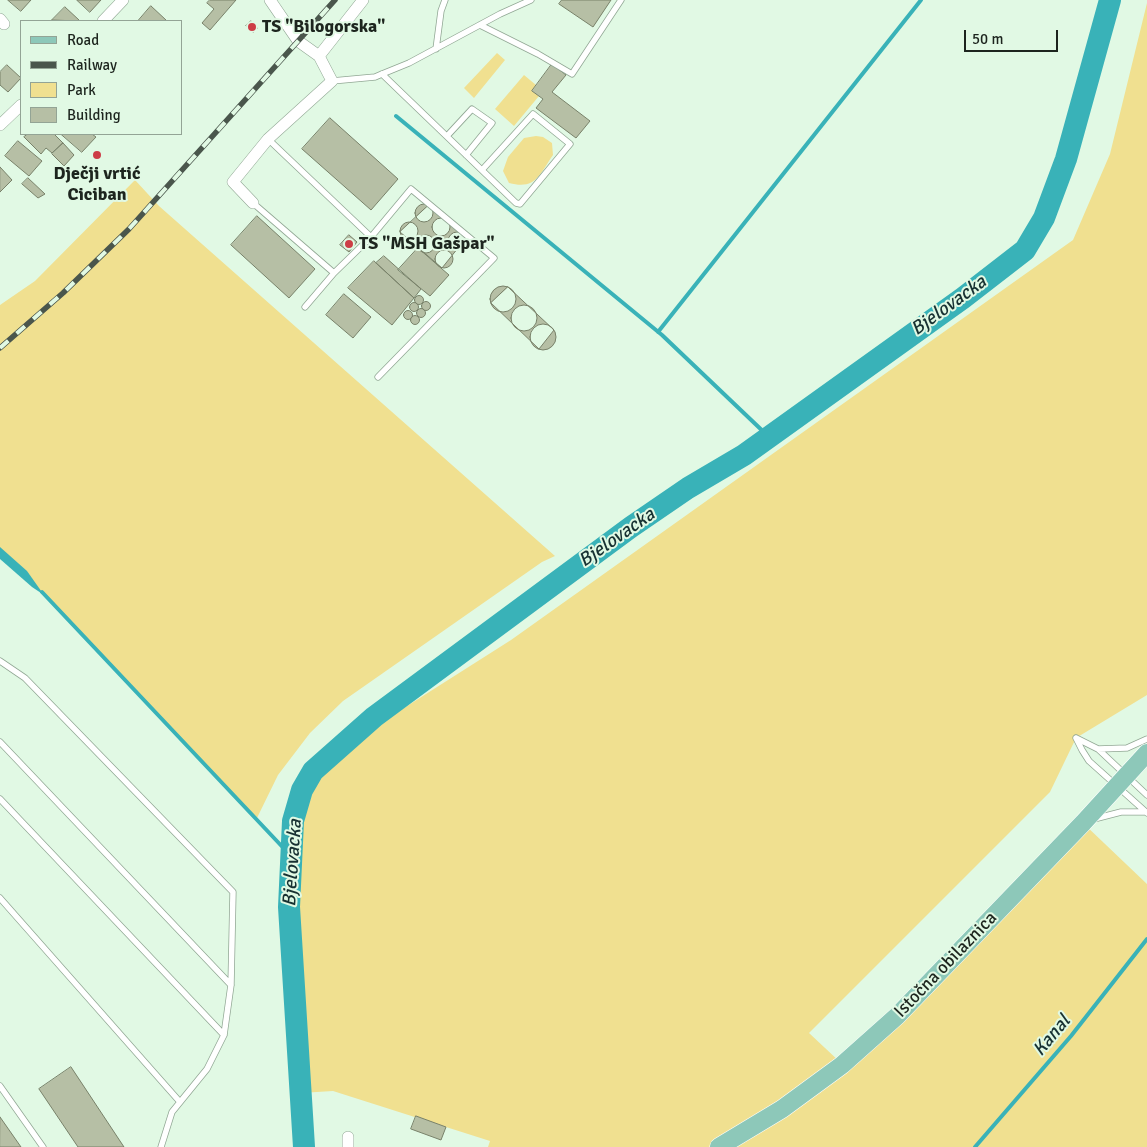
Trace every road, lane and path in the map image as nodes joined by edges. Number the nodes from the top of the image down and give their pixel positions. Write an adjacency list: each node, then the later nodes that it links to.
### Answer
1 (123, 0): 7 (street)
2 (270, 0): 10 (street)
3 (363, 0): 10 (street)
4 (444, 0): 9 (lane)
5 (532, 0): 8 (lane)
6 (621, 0): 8 (lane)
7 (104, 20)
8 (480, 25): 9 (lane)
9 (436, 49): 11 (lane)
10 (318, 56): 12 (street)
11 (382, 74): 12 (lane); 15 (lane)
12 (332, 81): 16 (street)
13 (20, 105): 14 (street)
14 (0, 125)
15 (447, 136): 17 (lane); 17 (lane)
16 (268, 139): 19 (street); 20 (lane)
17 (466, 155): 18 (lane)
18 (482, 170): 18 (lane)
19 (253, 202): 21 (lane)
20 (371, 237): 21 (lane); 23 (lane)
21 (334, 273): 22 (lane)
22 (305, 307)
23 (378, 377)
24 (0, 661): 35 (lane)
25 (1147, 739): 27 (lane)
26 (0, 742): 35 (lane)
27 (1098, 749): 29 (lane); 29 (lane)
28 (1147, 753): 29 (main road, Istočna obilaznica)
29 (1121, 781): 30 (lane); 32 (lane); 33 (main road, Istočna obilaznica)
30 (1147, 795)
31 (0, 798): 36 (lane)
32 (1146, 813): 33 (lane)
33 (1083, 823): 41 (main road, Istočna obilaznica)
34 (0, 898): 38 (lane)
35 (231, 986): 36 (lane)
36 (224, 1035): 38 (lane)
37 (0, 1086): 39 (lane)
38 (180, 1102): 40 (lane)
39 (43, 1147)
40 (161, 1147)
41 (719, 1147)

